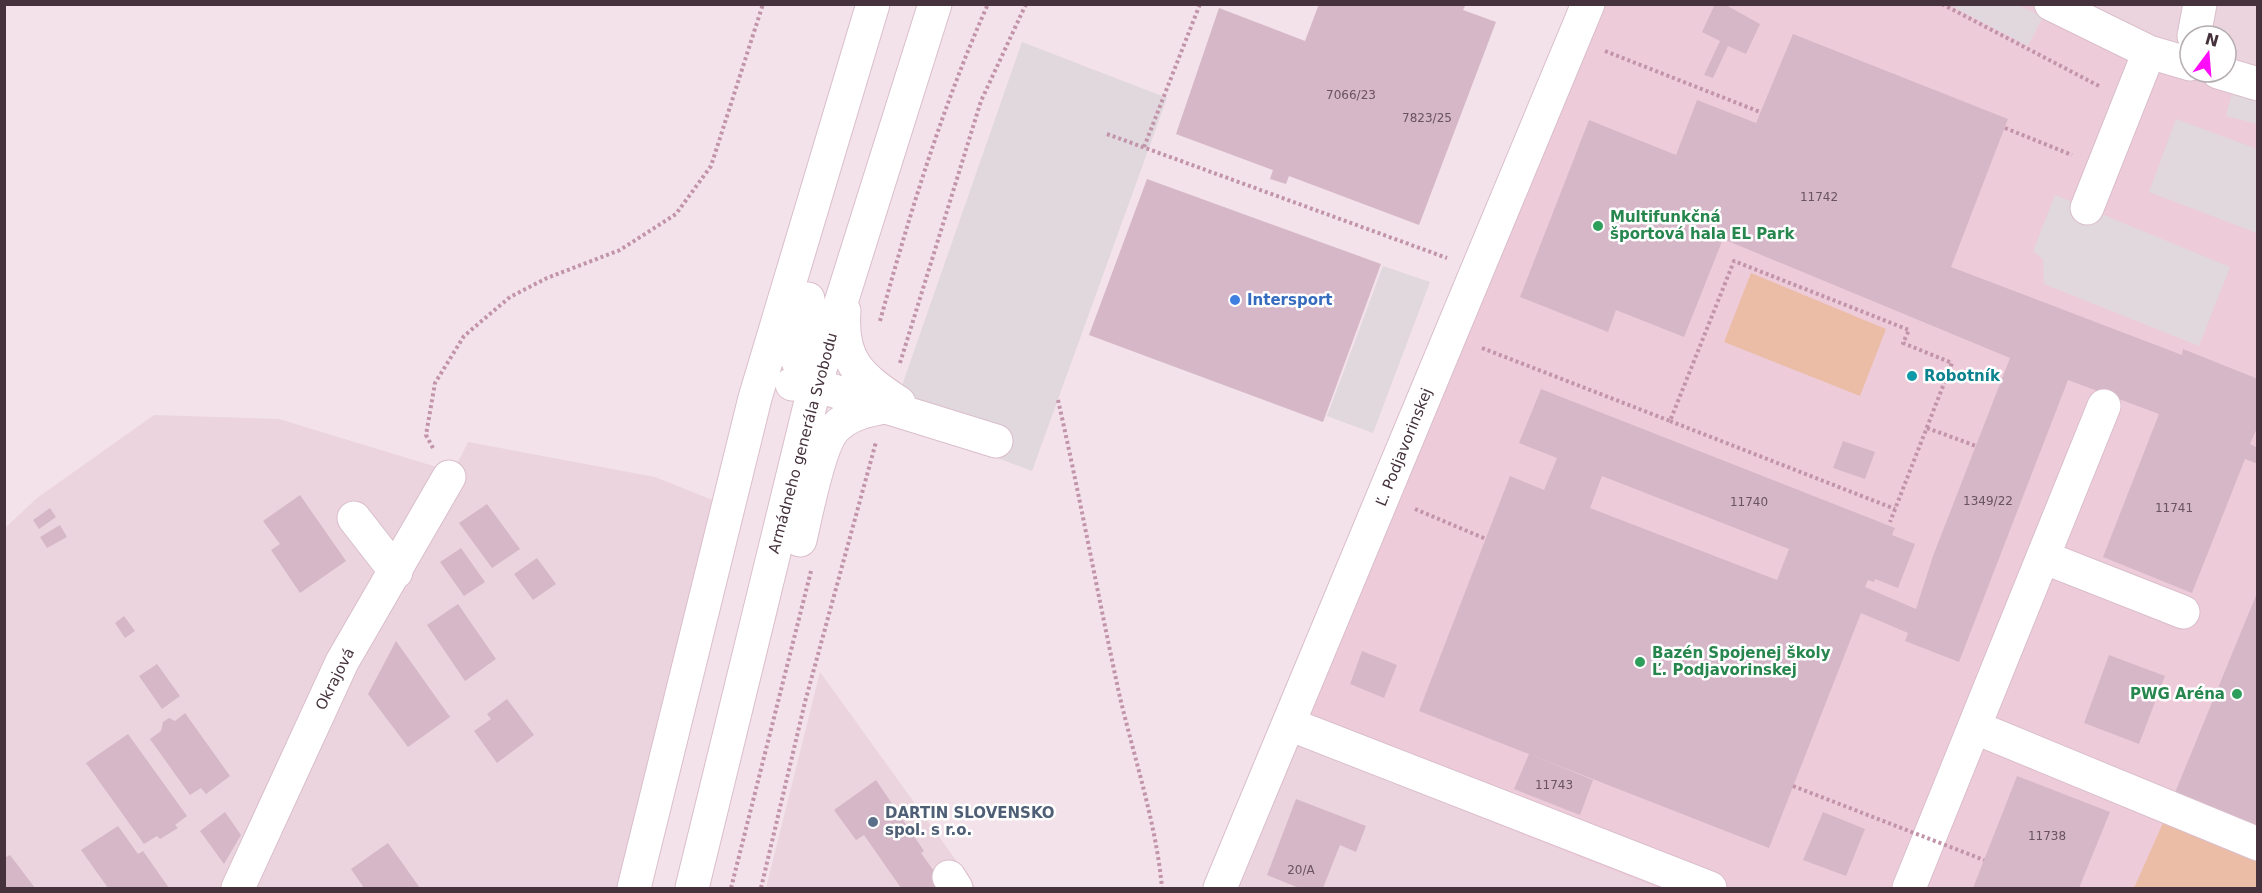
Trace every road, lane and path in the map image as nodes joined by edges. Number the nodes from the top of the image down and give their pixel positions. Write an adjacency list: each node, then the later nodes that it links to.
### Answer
1 (763, 4): 36 (path)
2 (873, 4): 12 (street)
3 (935, 4): 24 (street, Armádneho generála Svobodu)
4 (1200, 4): 20 (path)
5 (1588, 4): 10 (street, Ľ. Podjavorinskej)
6 (1942, 4): 16 (path)
7 (2051, 4): 11 (street)
8 (2200, 4): 9 (street)
9 (2199, 24)
10 (1574, 39): 17 (path); 23 (street, Ľ. Podjavorinskej)
11 (2149, 52): 13 (street); 16 (street)
12 (858, 54): 26 (street); 27 (street)
13 (2178, 56)
14 (2238, 76): 15 (street)
15 (2258, 84)
16 (2129, 102): 21 (street)
17 (1760, 112)
18 (2005, 128): 21 (path)
19 (1107, 134): 20 (path)
20 (1144, 147): 23 (path)
21 (2103, 167): 22 (street)
22 (2086, 208)
23 (1478, 269): 25 (street, Ľ. Podjavorinskej)
24 (846, 285): 26 (street, Armádneho generála Svobodu); 31 (street)
25 (1450, 336): 32 (path); 37 (street, Ľ. Podjavorinskej)
26 (815, 385): 27 (street); 30 (street); 45 (street, Armádneho generála Svobodu)
27 (754, 398): 52 (street)
28 (1058, 400): 54 (path)
29 (2104, 406): 42 (street)
30 (886, 407): 31 (street); 45 (street)
31 (923, 419): 34 (street)
32 (1670, 421): 33 (path); 38 (path)
33 (1927, 428): 35 (path); 38 (path)
34 (996, 441)
35 (1976, 446)
36 (449, 477): 43 (street, Okrajová)
37 (1384, 496): 41 (path); 46 (street, Ľ. Podjavorinskej)
38 (1895, 509): 40 (path)
39 (354, 518): 43 (street)
40 (1890, 522)
41 (1486, 539)
42 (2043, 556): 44 (street); 47 (street)
43 (396, 572): 51 (street, Okrajová)
44 (2182, 612)
45 (754, 636): 53 (street, Armádneho generála Svobodu)
46 (1289, 724): 55 (street, Ľ. Podjavorinskej); 56 (street)
47 (1974, 727): 49 (street); 57 (street)
48 (1793, 786): 50 (path, bridge)
49 (2258, 843)
50 (1984, 860)
51 (238, 888)
52 (634, 888)
53 (693, 888)
54 (1162, 888)
55 (1220, 888)
56 (1710, 888)
57 (1909, 888)

